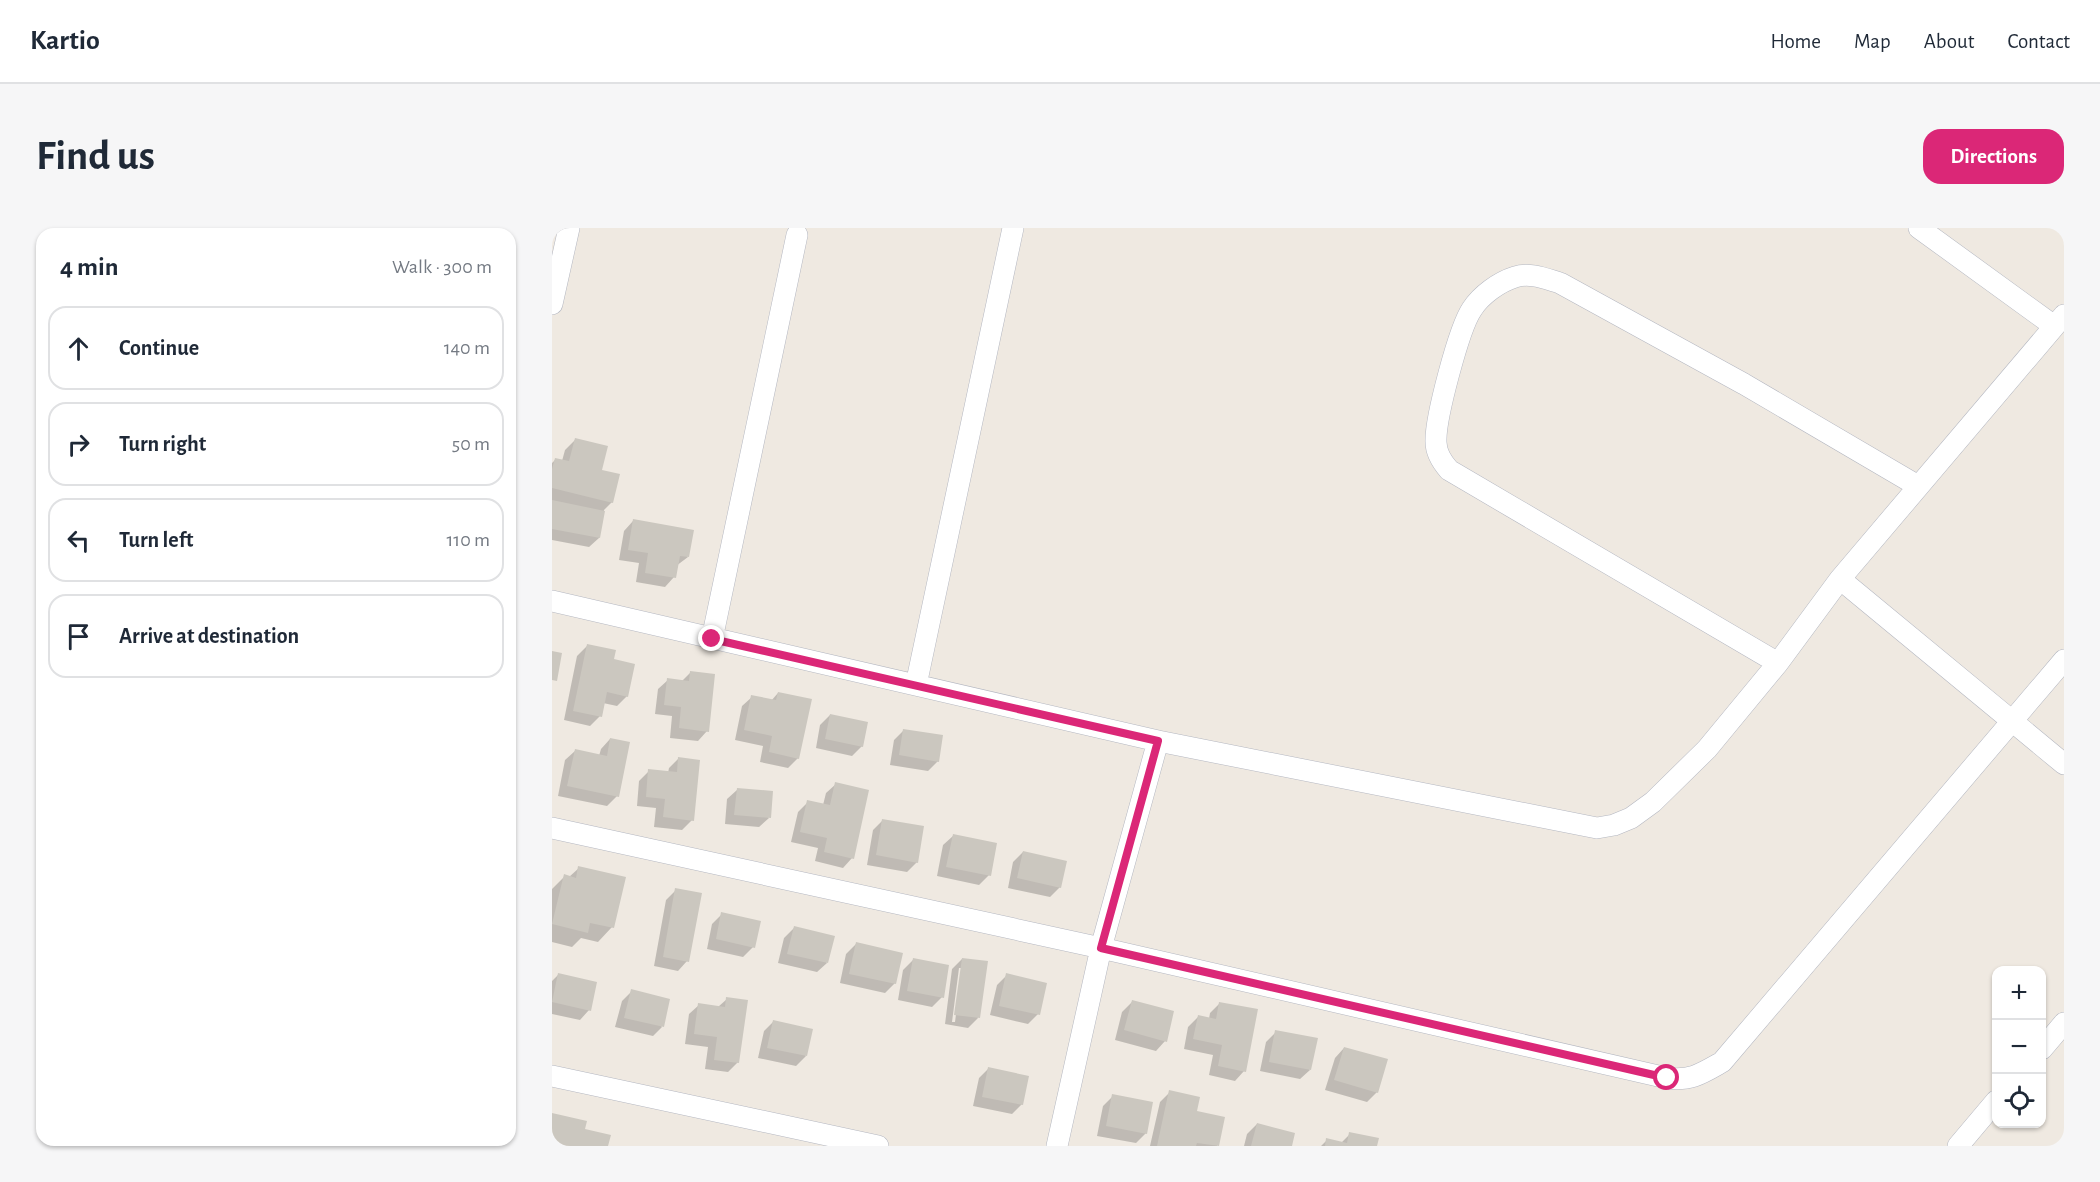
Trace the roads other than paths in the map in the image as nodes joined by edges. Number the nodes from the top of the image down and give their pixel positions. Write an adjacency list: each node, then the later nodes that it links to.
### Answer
1 (569, 228): 5 (street)
2 (1013, 228): 13 (street)
3 (1919, 228): 6 (street)
4 (797, 235): 10 (street)
5 (552, 304)
6 (2059, 321): 7 (street)
7 (1918, 486): 8 (street); 12 (street)
8 (1840, 579): 12 (street); 14 (street)
9 (552, 601): 10 (street)
10 (712, 639): 13 (street)
11 (2064, 660): 14 (street)
12 (1778, 663): 15 (street)
13 (916, 685): 15 (street)
14 (2013, 721): 16 (street); 18 (street)
15 (1158, 741): 18 (street)
16 (2064, 764)
17 (552, 828): 18 (street)
18 (1101, 948): 24 (street)
19 (2064, 1023): 20 (street)
20 (2046, 1044)
21 (552, 1076): 23 (street)
22 (1992, 1106): 25 (street)
23 (878, 1146)
24 (1057, 1146)
25 (1958, 1146)

